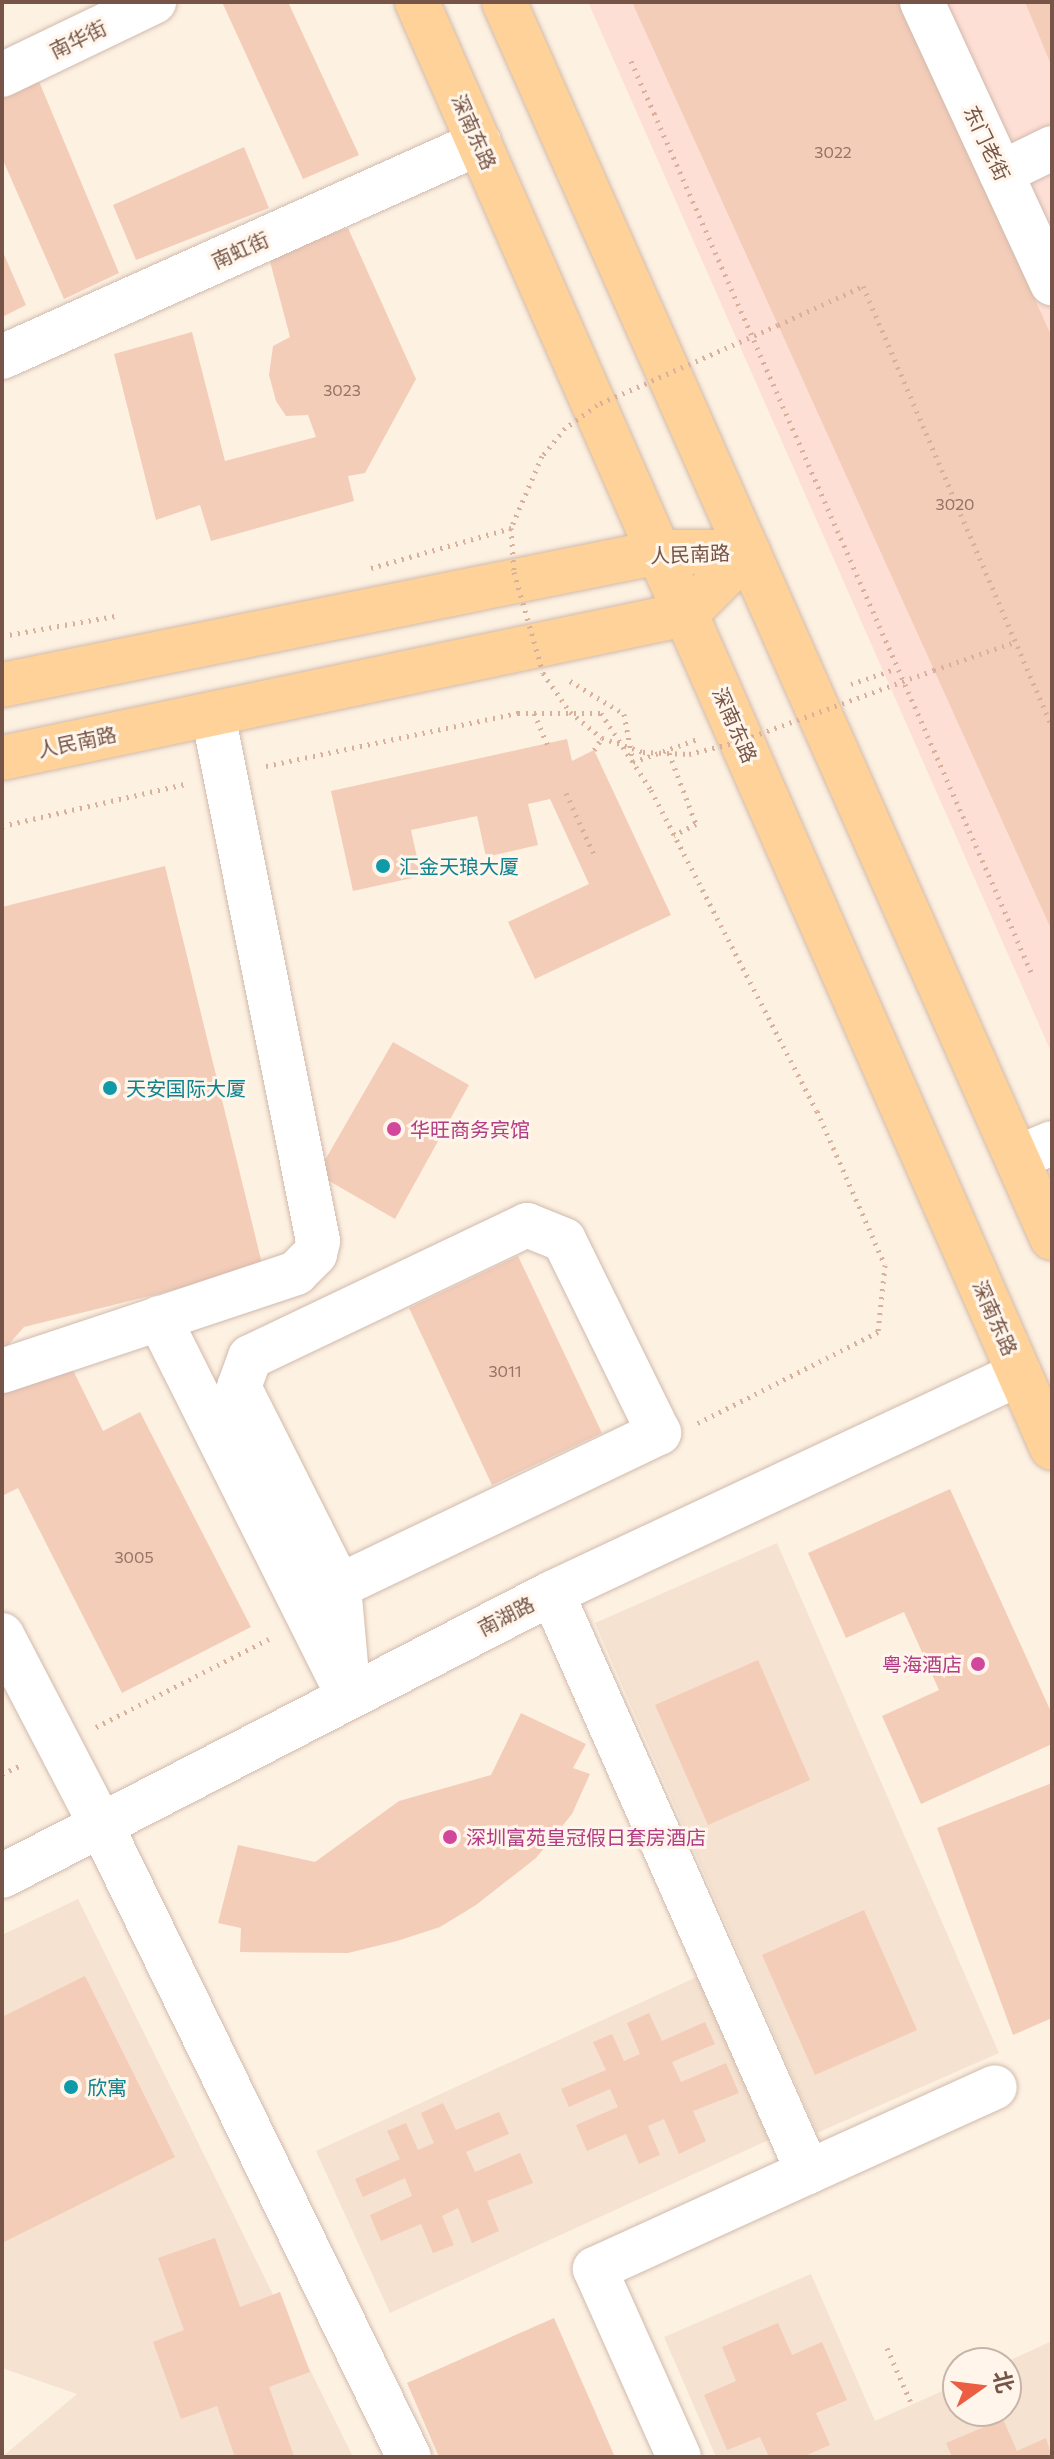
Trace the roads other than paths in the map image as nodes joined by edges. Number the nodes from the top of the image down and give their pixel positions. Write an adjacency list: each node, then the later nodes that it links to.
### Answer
1 (154, 2): 5 (street, 南华街)
2 (417, 2): 6 (main road, 深南东路)
3 (504, 2): 12 (main road)
4 (922, 2): 8 (street, 东门老街)
5 (2, 75)
6 (479, 143): 10 (street, 南虹街); 11 (main road, 深南东路)
7 (1052, 148): 8 (street)
8 (1001, 173): 9 (street, 东门老街)
9 (1052, 283)
10 (2, 357)
11 (659, 552): 12 (main road, 人民南路); 13 (main road, 深南东路); 14 (main road, 人民南路)
12 (748, 552): 13 (main road, 人民南路); 17 (main road)
13 (686, 614): 15 (main road, 人民南路); 21 (main road, 深南东路)
14 (2, 685)
15 (213, 714): 16 (main road, 人民南路); 19 (street)
16 (2, 758)
17 (1034, 1150): 18 (main road)
18 (1052, 1238)
19 (159, 1318): 20 (street); 26 (street)
20 (2, 1371)
21 (1019, 1374): 22 (main road, 深南东路); 24 (street, 南湖路)
22 (1052, 1448)
23 (339, 1586): 23 (street); 26 (street)
24 (552, 1593): 26 (street, 南湖路); 30 (street)
25 (2, 1635): 27 (street)
26 (349, 1697): 27 (street, 南湖路)
27 (102, 1827): 28 (street, 南湖路); 31 (street)
28 (2, 1876)
29 (995, 2087): 30 (street)
30 (808, 2172): 32 (street)
31 (409, 2457)
32 (679, 2457)

